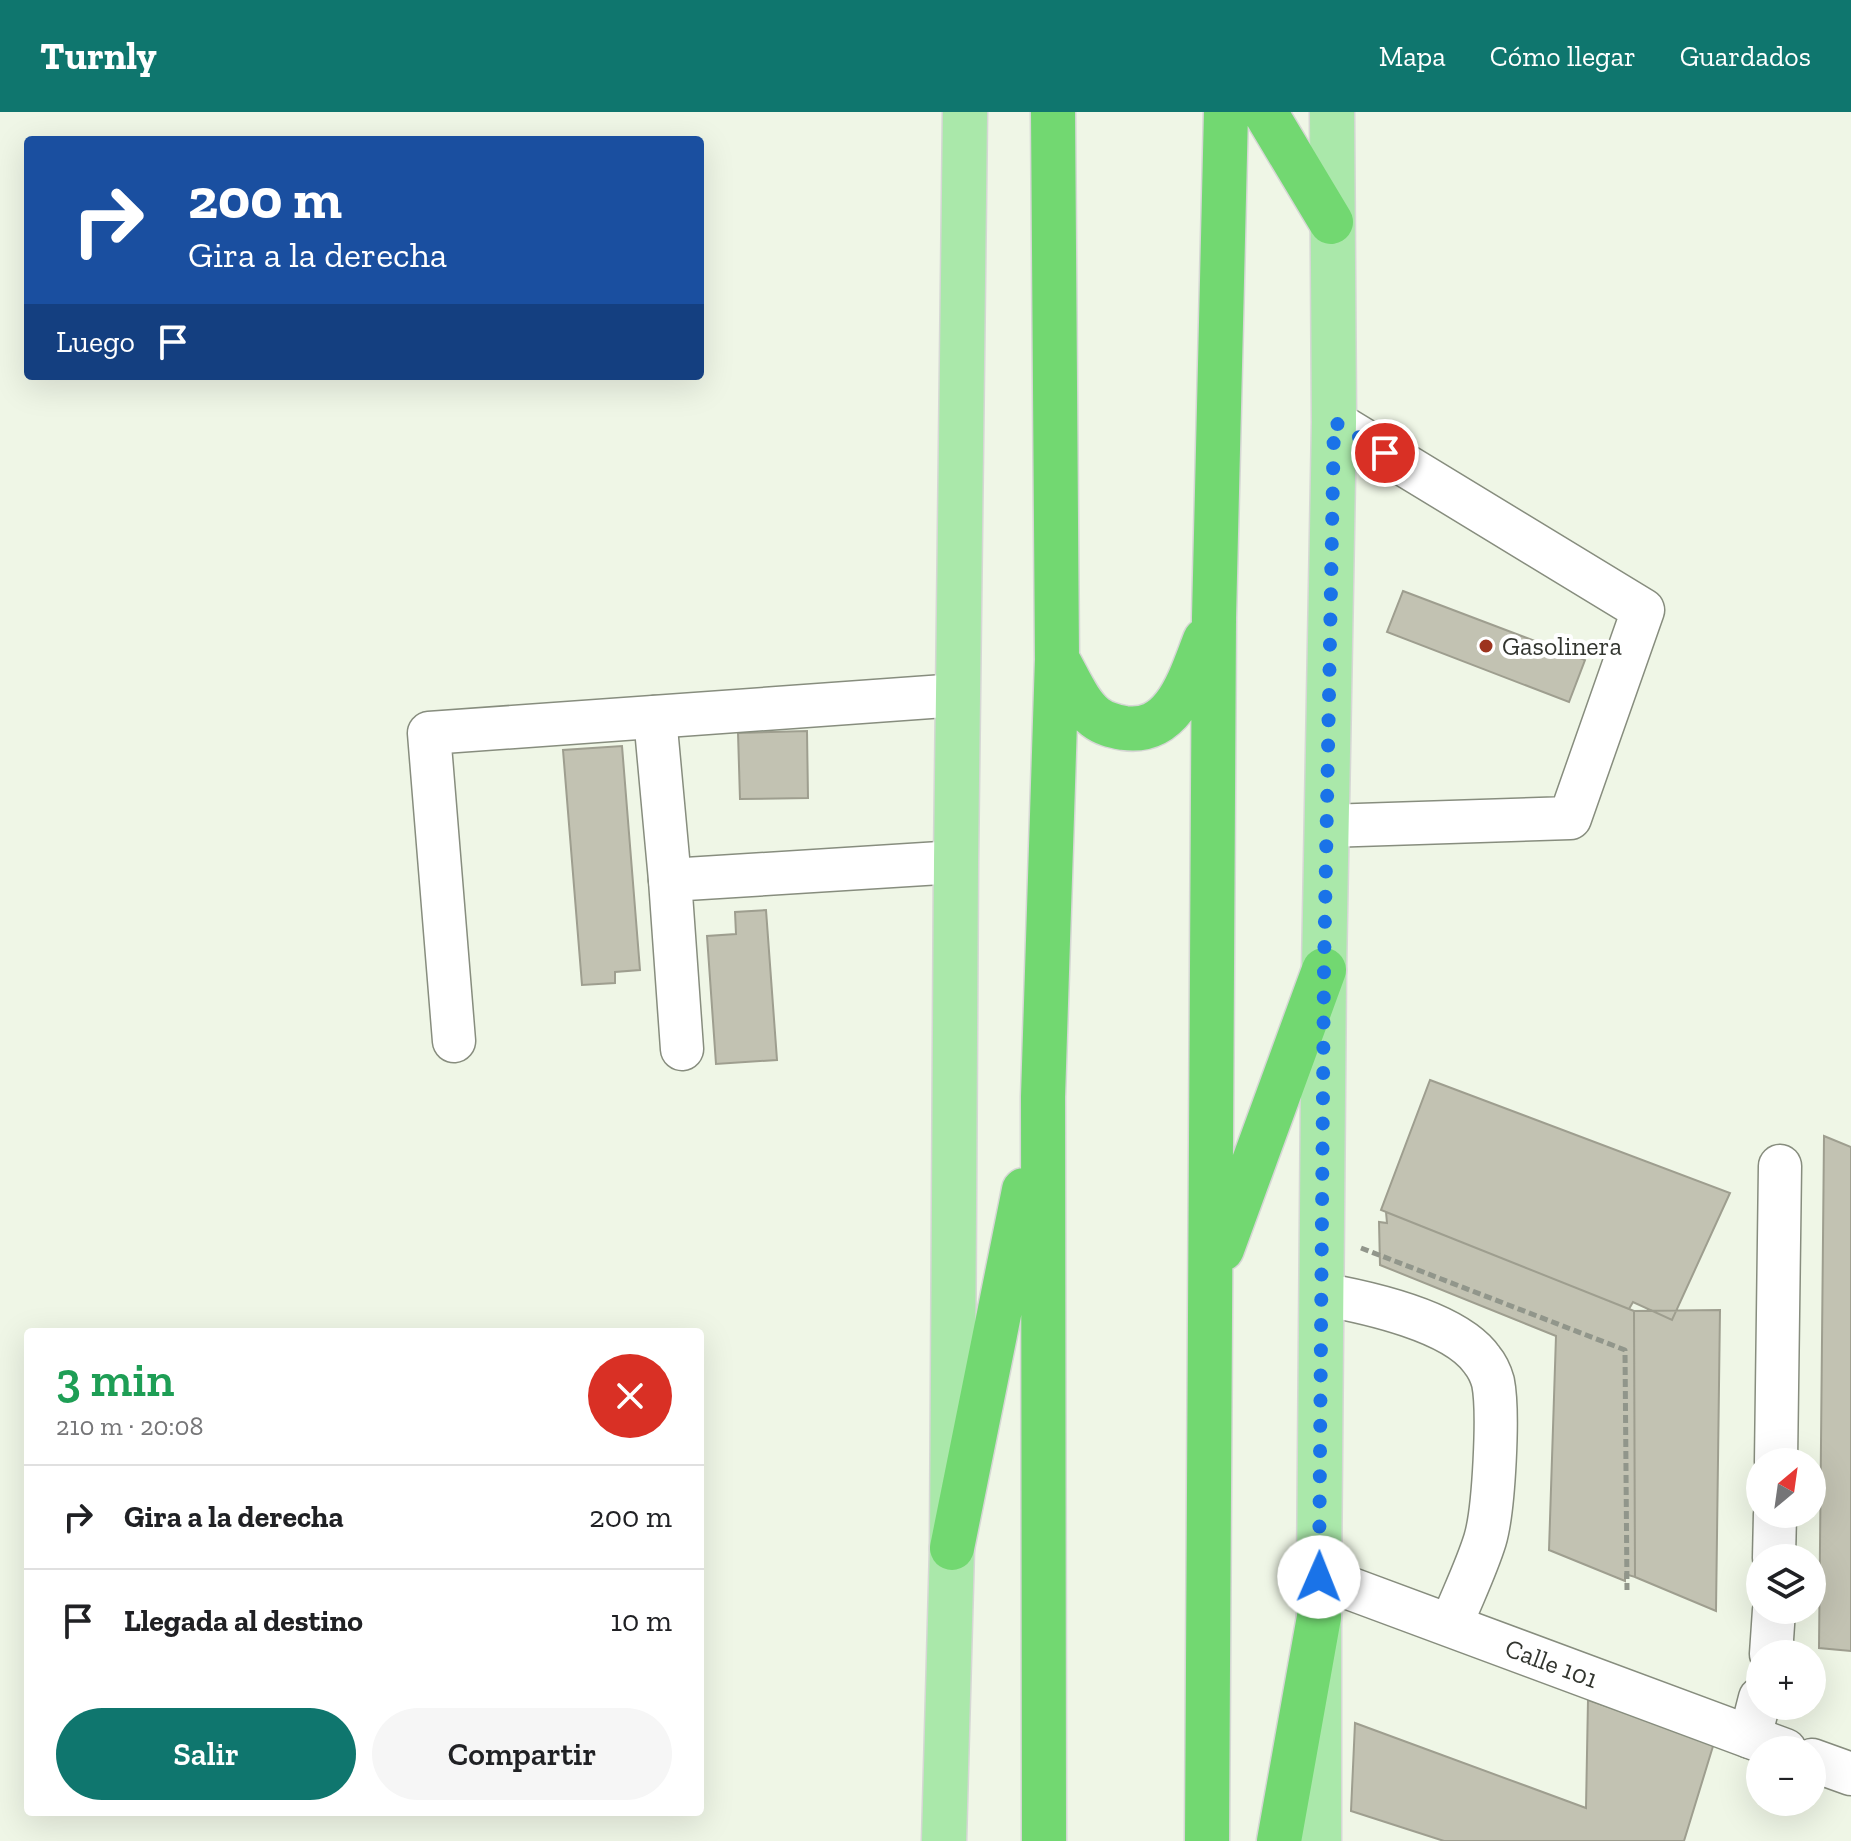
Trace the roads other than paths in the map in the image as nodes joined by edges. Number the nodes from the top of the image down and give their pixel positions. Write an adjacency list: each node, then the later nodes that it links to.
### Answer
1 (965, 112): 10 (main road)
2 (1053, 112): 9 (highway)
3 (1226, 112): 8 (highway)
4 (1265, 112): 6 (highway)
5 (1332, 112): 6 (main road)
6 (1331, 222): 7 (main road)
7 (1334, 422): 12 (main road); 12 (street)
8 (1214, 618): 9 (highway); 20 (highway)
9 (1057, 659): 18 (highway)
10 (958, 695): 11 (street); 13 (main road)
11 (655, 717): 14 (street); 16 (street)
12 (1327, 826): 15 (main road)
13 (956, 862): 14 (street); 23 (main road)
14 (670, 880): 17 (street)
15 (1324, 970): 20 (highway); 21 (main road)
16 (454, 1041)
17 (682, 1049)
18 (1043, 1097): 23 (highway); 30 (highway)
19 (1780, 1166): 22 (street)
20 (1212, 1278): 31 (highway)
21 (1321, 1294): 24 (main road); 25 (street)
22 (1776, 1448)
23 (952, 1548): 29 (main road)
24 (1319, 1597): 25 (street, Calle 101); 32 (highway); 33 (main road)
25 (1451, 1625): 26 (street, Calle 101)
26 (1765, 1728)
27 (1826, 1765): 28 (street)
28 (1851, 1774)
29 (944, 1841)
30 (1044, 1841)
31 (1207, 1841)
32 (1279, 1841)
33 (1319, 1841)

